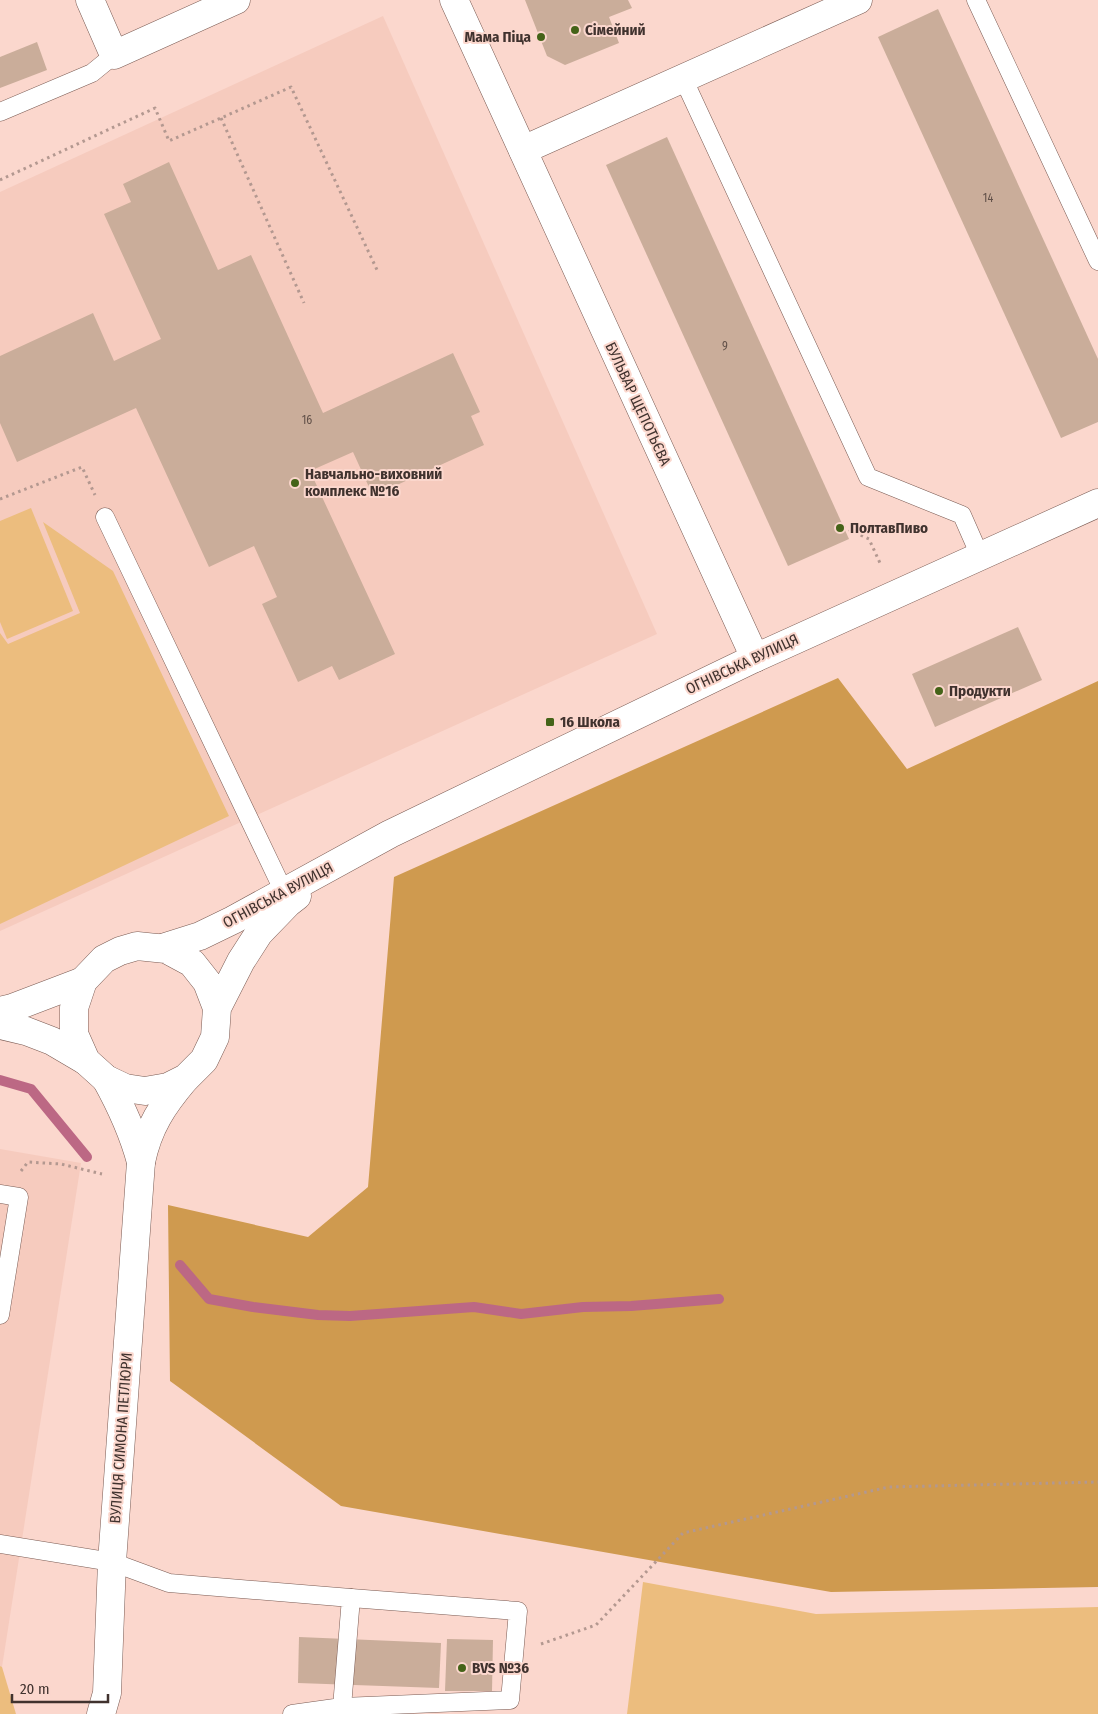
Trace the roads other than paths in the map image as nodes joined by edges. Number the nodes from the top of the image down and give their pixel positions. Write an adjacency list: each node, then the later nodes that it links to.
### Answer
1 (90, 0): 6 (street)
2 (236, 0): 6 (street)
3 (454, 0): 9 (street, БУЛЬВАР ЩЕПОТЬЄВА)
4 (858, 0): 7 (street)
5 (976, 0): 10 (lane)
6 (114, 55): 8 (lane)
7 (683, 78): 9 (street); 13 (lane)
8 (0, 112)
9 (523, 150): 14 (street, БУЛЬВАР ЩЕПОТЬЄВА)
10 (1098, 261)
11 (1098, 503): 13 (street, ОГНІВСЬКА ВУЛИЦЯ)
12 (105, 517): 16 (lane)
13 (980, 556): 14 (street, ОГНІВСЬКА ВУЛИЦЯ)
14 (754, 658): 15 (street, ОГНІВСЬКА ВУЛИЦЯ)
15 (390, 834): 16 (street, ОГНІВСЬКА ВУЛИЦЯ); 19 (street, ОГНІВСЬКА ВУЛИЦЯ)
16 (284, 892): 17 (street, ОГНІВСЬКА ВУЛИЦЯ)
17 (162, 948): 18 (street, ОГНІВСЬКА ВУЛИЦЯ); 19 (street, ОГНІВСЬКА ВУЛИЦЯ)
18 (83, 982): 20 (street); 22 (street, ОГНІВСЬКА ВУЛИЦЯ)
19 (217, 1008): 23 (street, ОГНІВСЬКА ВУЛИЦЯ)
20 (0, 1011)
21 (0, 1025): 22 (street)
22 (86, 1061): 24 (street, ОГНІВСЬКА ВУЛИЦЯ)
23 (186, 1078): 24 (street, ОГНІВСЬКА ВУЛИЦЯ); 25 (street, ВУЛИЦЯ СИМОНА ПЕТЛЮРИ)
24 (106, 1079): 25 (street, ВУЛИЦЯ СИМОНА ПЕТЛЮРИ)
25 (142, 1162): 30 (street, ВУЛИЦЯ СИМОНА ПЕТЛЮРИ)
26 (0, 1194): 27 (lane)
27 (4, 1266): 28 (lane)
28 (0, 1315)
29 (0, 1544): 30 (lane)
30 (112, 1562): 31 (lane); 33 (street, ВУЛИЦЯ СИМОНА ПЕТЛЮРИ)
31 (351, 1598): 32 (lane); 32 (lane)
32 (342, 1707): 34 (lane)
33 (101, 1714)
34 (292, 1714)

